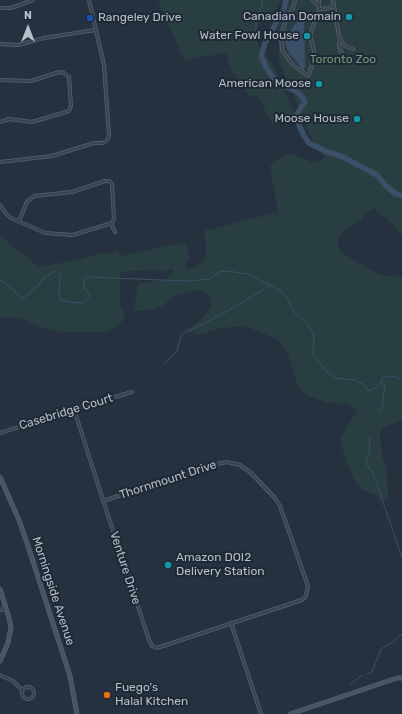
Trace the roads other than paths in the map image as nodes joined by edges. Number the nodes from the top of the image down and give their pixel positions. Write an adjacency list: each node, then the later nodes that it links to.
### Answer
1 (33, 0): 7 (street)
2 (89, 0): 12 (street)
3 (295, 0): 11 (street)
4 (313, 0): 8 (street)
5 (319, 0): 8 (street)
6 (333, 0): 9 (street)
7 (28, 1): 10 (street)
8 (318, 5): 11 (street)
9 (334, 5): 11 (street); 13 (street)
10 (0, 8)
11 (318, 9)
12 (95, 30): 14 (street); 19 (street)
13 (340, 36): 15 (street); 15 (street)
14 (0, 44)
15 (347, 47): 16 (street)
16 (353, 48)
17 (0, 80): 18 (street)
18 (0, 122)
19 (0, 162)
20 (0, 205): 21 (street)
21 (19, 221): 22 (street); 22 (street)
22 (111, 224): 23 (street)
23 (115, 232)
24 (132, 392): 25 (street, Casebridge Court)
25 (74, 409): 26 (street, Casebridge Court); 28 (street, Venture Drive)
26 (0, 433)
27 (0, 477): 39 (main road, Morningside Avenue)
28 (103, 501): 32 (street, Venture Drive); 32 (street, Thornmount Drive)
29 (0, 589): 30 (main road)
30 (6, 608): 31 (street); 33 (main road)
31 (0, 610)
32 (231, 623): 40 (street)
33 (0, 661)
34 (402, 674): 36 (main road)
35 (0, 675): 38 (street)
36 (397, 678): 37 (main road); 41 (main road)
37 (402, 678)
38 (22, 690): 38 (street)
39 (77, 714)
40 (262, 714)
41 (290, 714)

